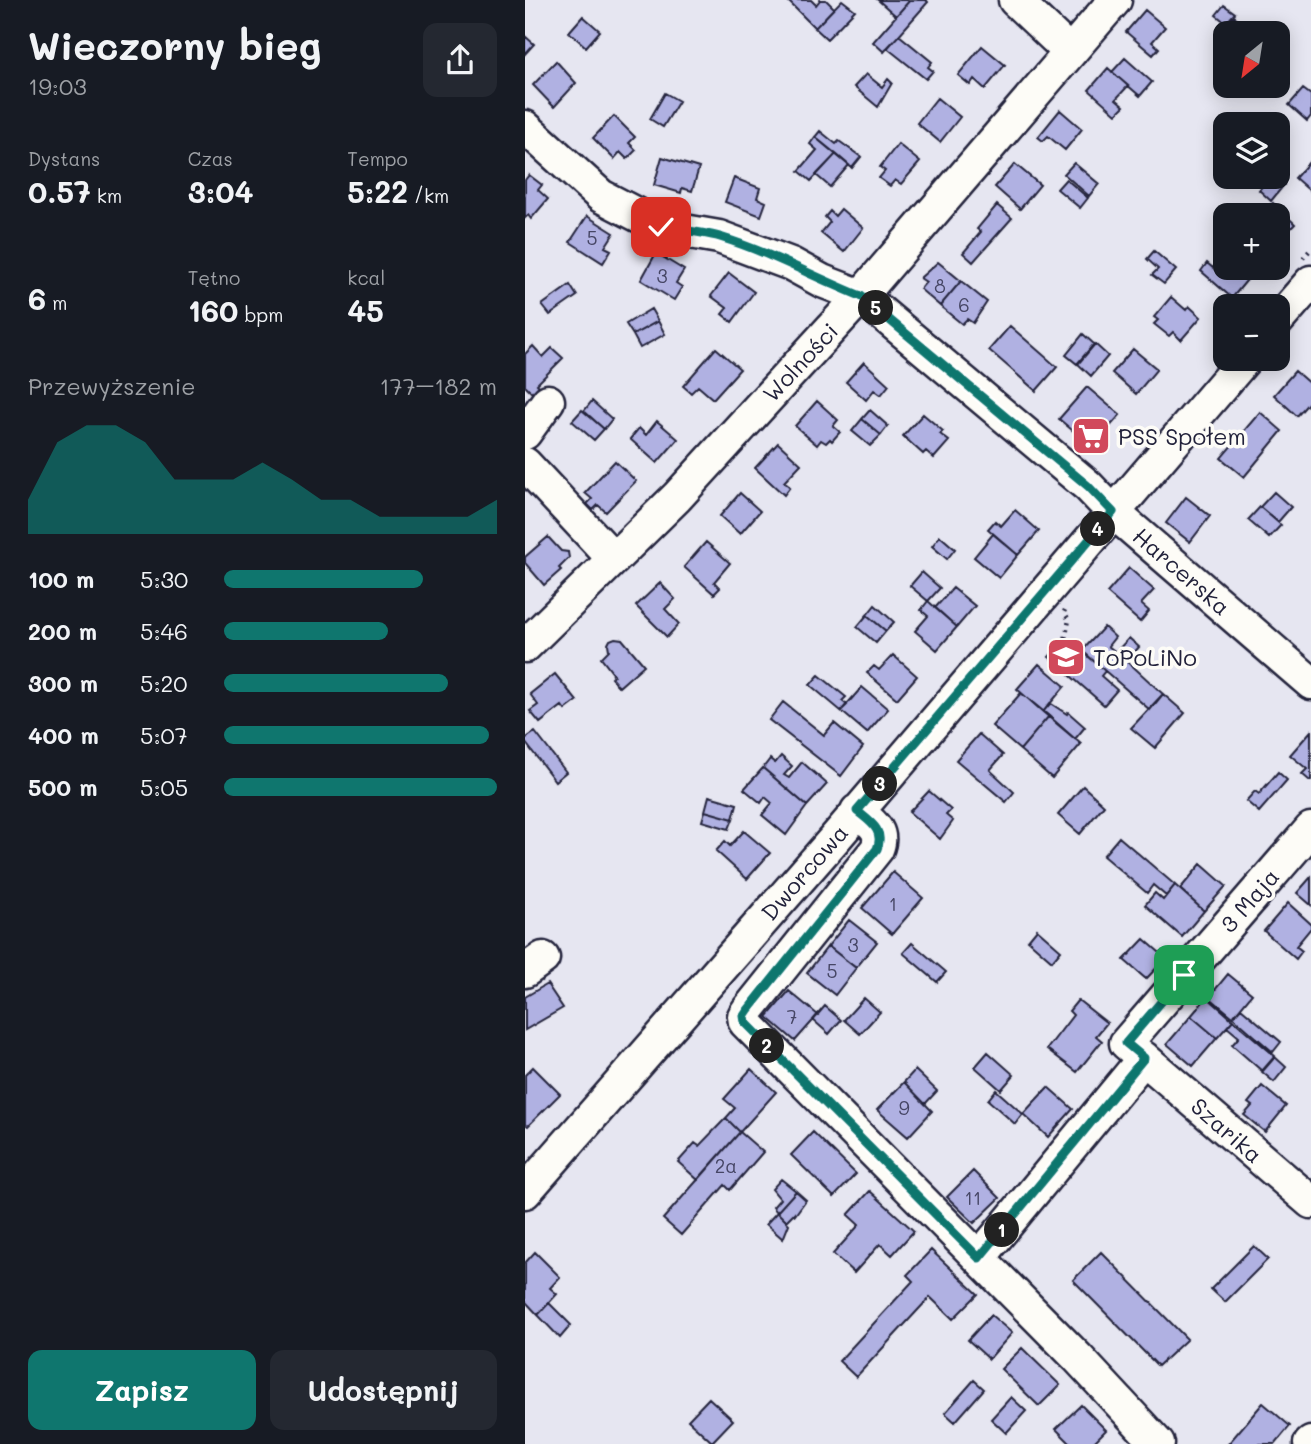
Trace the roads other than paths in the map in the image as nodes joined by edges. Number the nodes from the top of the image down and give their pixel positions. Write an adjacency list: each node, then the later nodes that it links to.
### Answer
1 (1015, 0): 3 (street)
2 (1115, 0): 3 (street, Wolności)
3 (1070, 52): 6 (street, Wolności)
4 (525, 127): 6 (street, Harcerska)
5 (1311, 282): 7 (street)
6 (861, 296): 12 (street, Harcerska); 13 (street, Wolności)
7 (1290, 306)
8 (1235, 371): 12 (street, Dworcowa)
9 (548, 401): 10 (street)
10 (525, 433)
11 (525, 464): 13 (street)
12 (1113, 512): 15 (street, Harcerska); 16 (street, Dworcowa)
13 (614, 559): 14 (street, Wolności)
14 (525, 646)
15 (1311, 683)
16 (857, 811): 19 (street, Dworcowa); 21 (street)
17 (1311, 829): 18 (street, 3 Maja)
18 (1144, 1058): 20 (street, Szarika); 21 (street)
19 (525, 1192)
20 (1311, 1202)
21 (979, 1258): 22 (street)
22 (1145, 1439)

